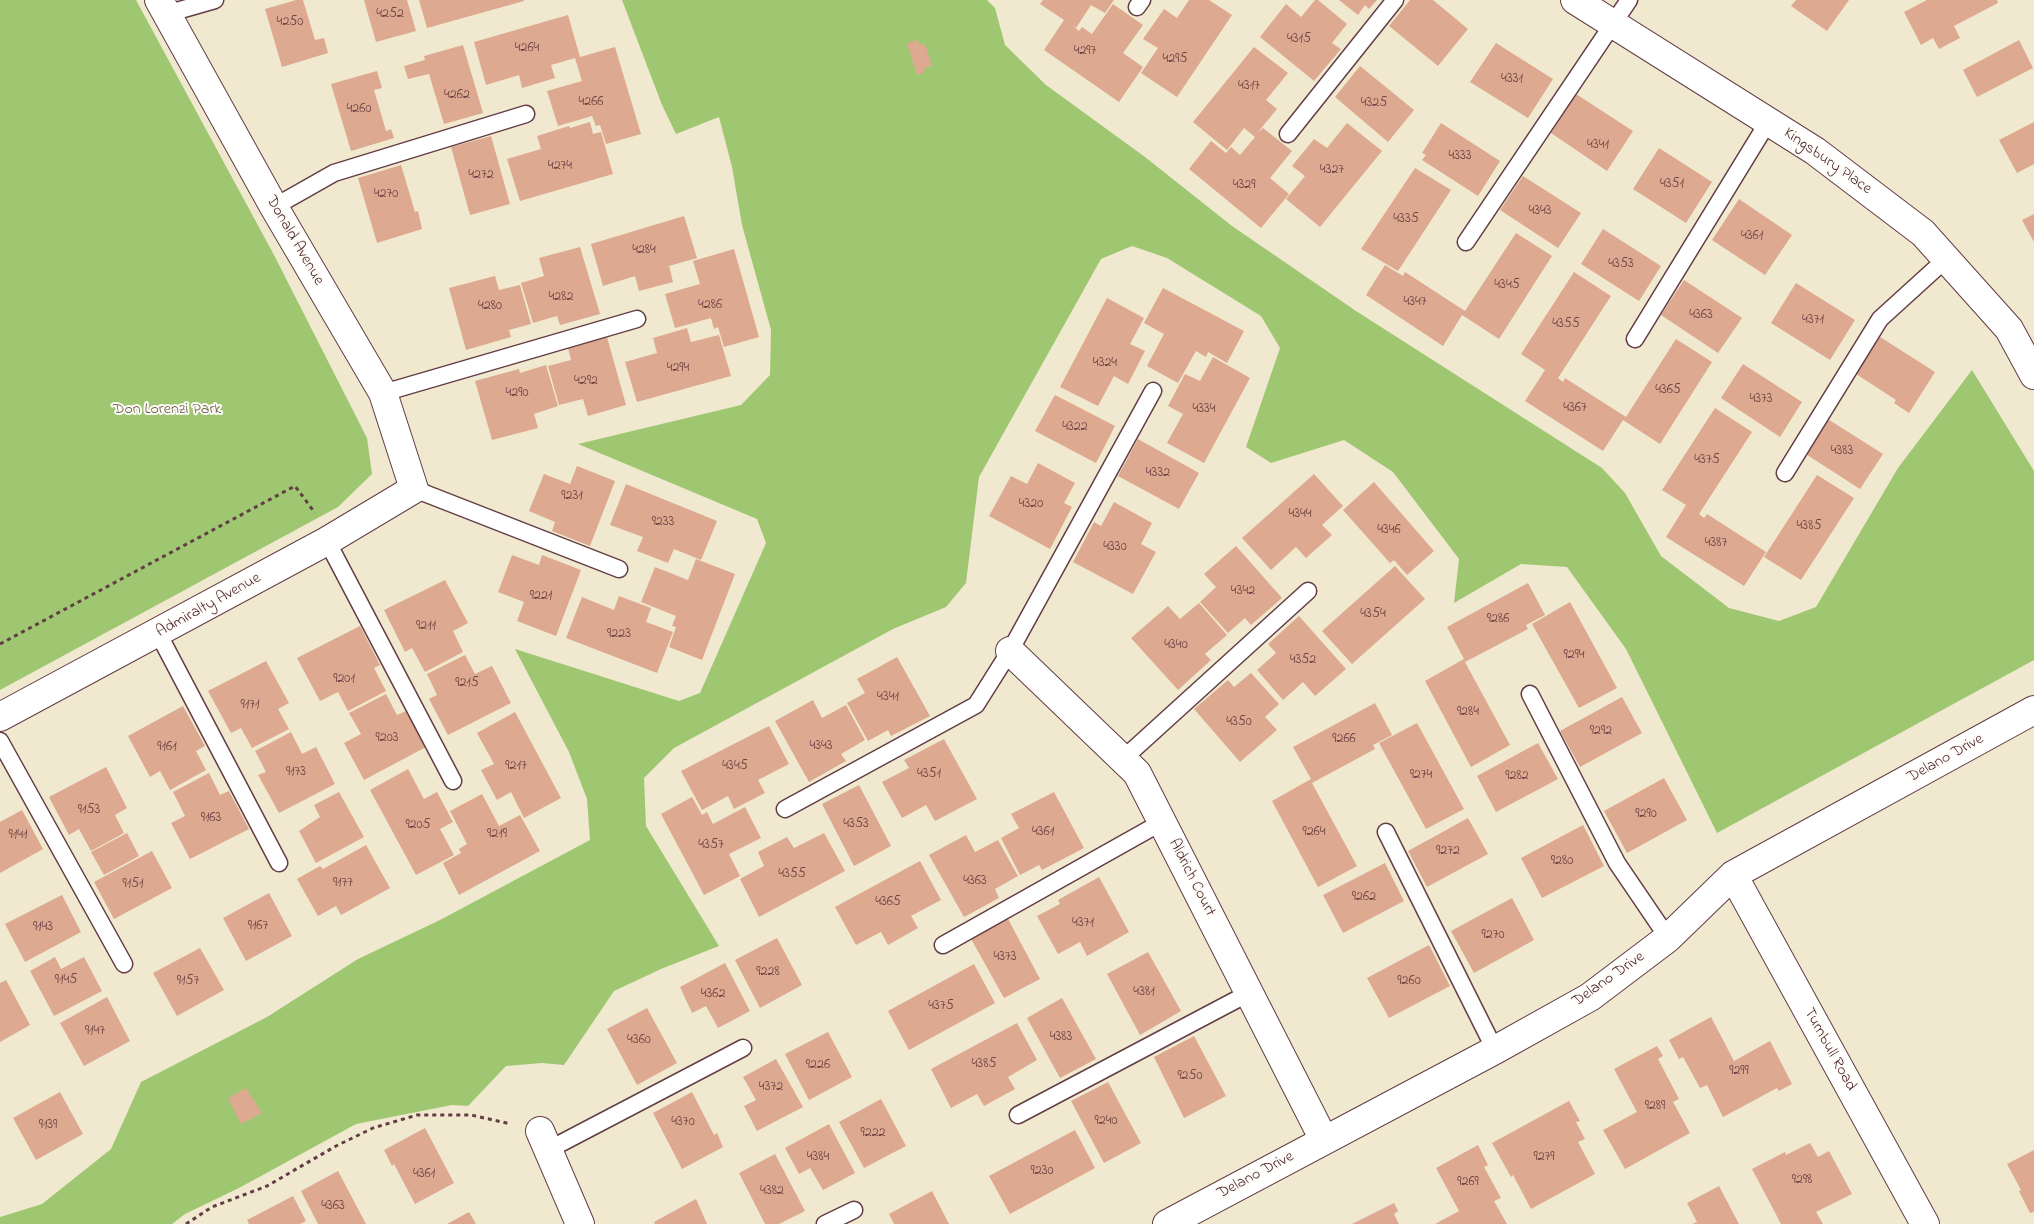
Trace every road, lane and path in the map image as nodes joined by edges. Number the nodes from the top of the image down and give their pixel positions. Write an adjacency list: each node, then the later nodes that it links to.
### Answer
1 (215, 0): 5 (lane)
2 (1395, 0): 9 (lane)
3 (1575, 0): 6 (street, Kingsbury Place)
4 (1629, 0): 6 (lane)
5 (162, 7): 10 (street, Donald Avenue)
6 (1613, 24): 8 (street, Kingsbury Place); 11 (lane)
7 (526, 114): 10 (lane)
8 (1768, 122): 12 (street, Kingsbury Place); 14 (lane)
9 (1288, 134)
10 (274, 207): 17 (street, Donald Avenue)
11 (1466, 242)
12 (1946, 259): 15 (street, Kingsbury Place); 18 (lane)
13 (636, 319): 17 (lane)
14 (1635, 339)
15 (2034, 375)
16 (1153, 391): 25 (lane)
17 (383, 393): 19 (street, Donald Avenue)
18 (1785, 473)
19 (414, 489): 20 (street, Admiralty Avenue); 21 (lane)
20 (327, 541): 23 (street, Admiralty Avenue); 24 (path); 31 (lane)
21 (619, 569)
22 (1308, 591): 30 (lane)
23 (158, 633): 28 (street, Admiralty Avenue); 35 (lane)
24 (0, 644)
25 (1010, 651): 30 (street, Aldrich Court); 32 (lane)
26 (1530, 694): 37 (lane)
27 (2034, 710): 36 (street, Delano Drive)
28 (0, 717)
29 (0, 741): 39 (lane)
30 (1123, 759): 33 (street, Aldrich Court)
31 (453, 781)
32 (785, 809)
33 (1162, 822): 38 (lane); 40 (street, Aldrich Court)
34 (1386, 832): 42 (lane)
35 (279, 863)
36 (1733, 875): 37 (street, Delano Drive); 51 (street, Turnbull Road)
37 (1668, 938): 42 (street, Delano Drive)
38 (943, 945)
39 (124, 964)
40 (1249, 993): 43 (lane); 44 (street, Aldrich Court)
41 (743, 1048): 45 (lane)
42 (1495, 1050): 44 (street, Delano Drive)
43 (1018, 1116)
44 (1324, 1140): 50 (street, Delano Drive)
45 (548, 1144): 47 (path); 48 (street)
46 (854, 1210): 49 (lane)
47 (186, 1224)
48 (580, 1224)
49 (825, 1224)
50 (1168, 1224)
51 (1925, 1224)

